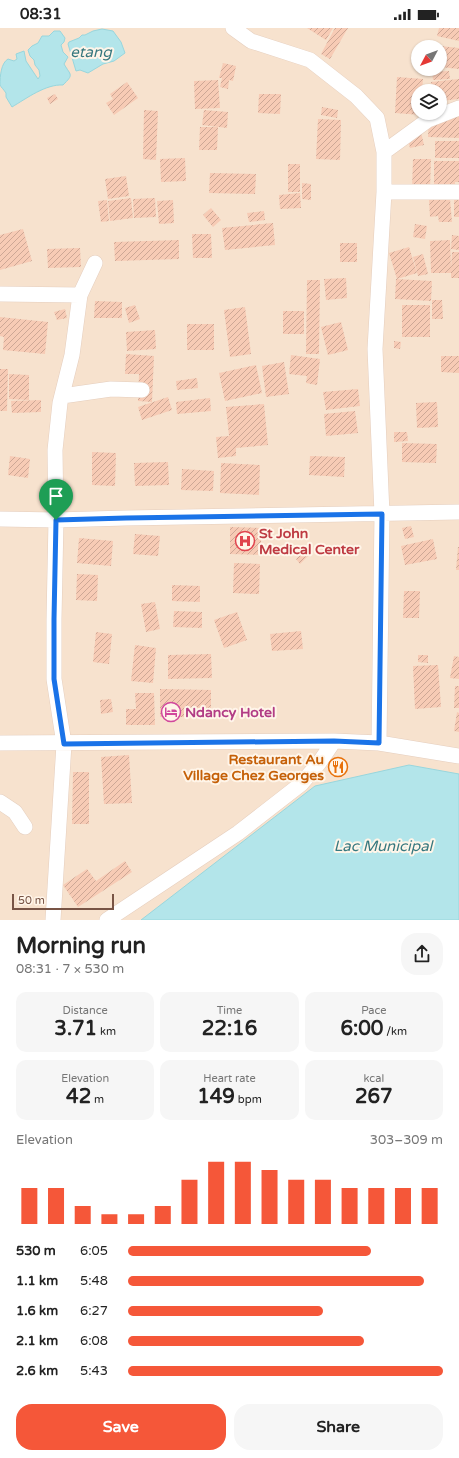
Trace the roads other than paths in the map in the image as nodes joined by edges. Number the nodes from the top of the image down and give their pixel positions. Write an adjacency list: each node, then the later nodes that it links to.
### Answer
1 (233, 28): 3 (street)
2 (459, 108): 3 (street)
3 (384, 152): 4 (street)
4 (384, 192): 5 (street); 12 (street)
5 (459, 192)
6 (95, 263): 8 (street)
7 (0, 294): 8 (street)
8 (80, 295): 10 (street)
9 (142, 390): 10 (street)
10 (62, 396): 14 (street)
11 (459, 512): 12 (street)
12 (382, 514): 14 (street); 17 (street)
13 (0, 519): 14 (street)
14 (56, 520): 18 (street)
15 (334, 741): 17 (street); 18 (street); 23 (street)
16 (0, 743): 18 (street)
17 (379, 743): 19 (street)
18 (64, 744): 22 (street)
19 (459, 756)
20 (0, 802): 21 (street)
21 (25, 827)
22 (53, 920)
23 (107, 920)

